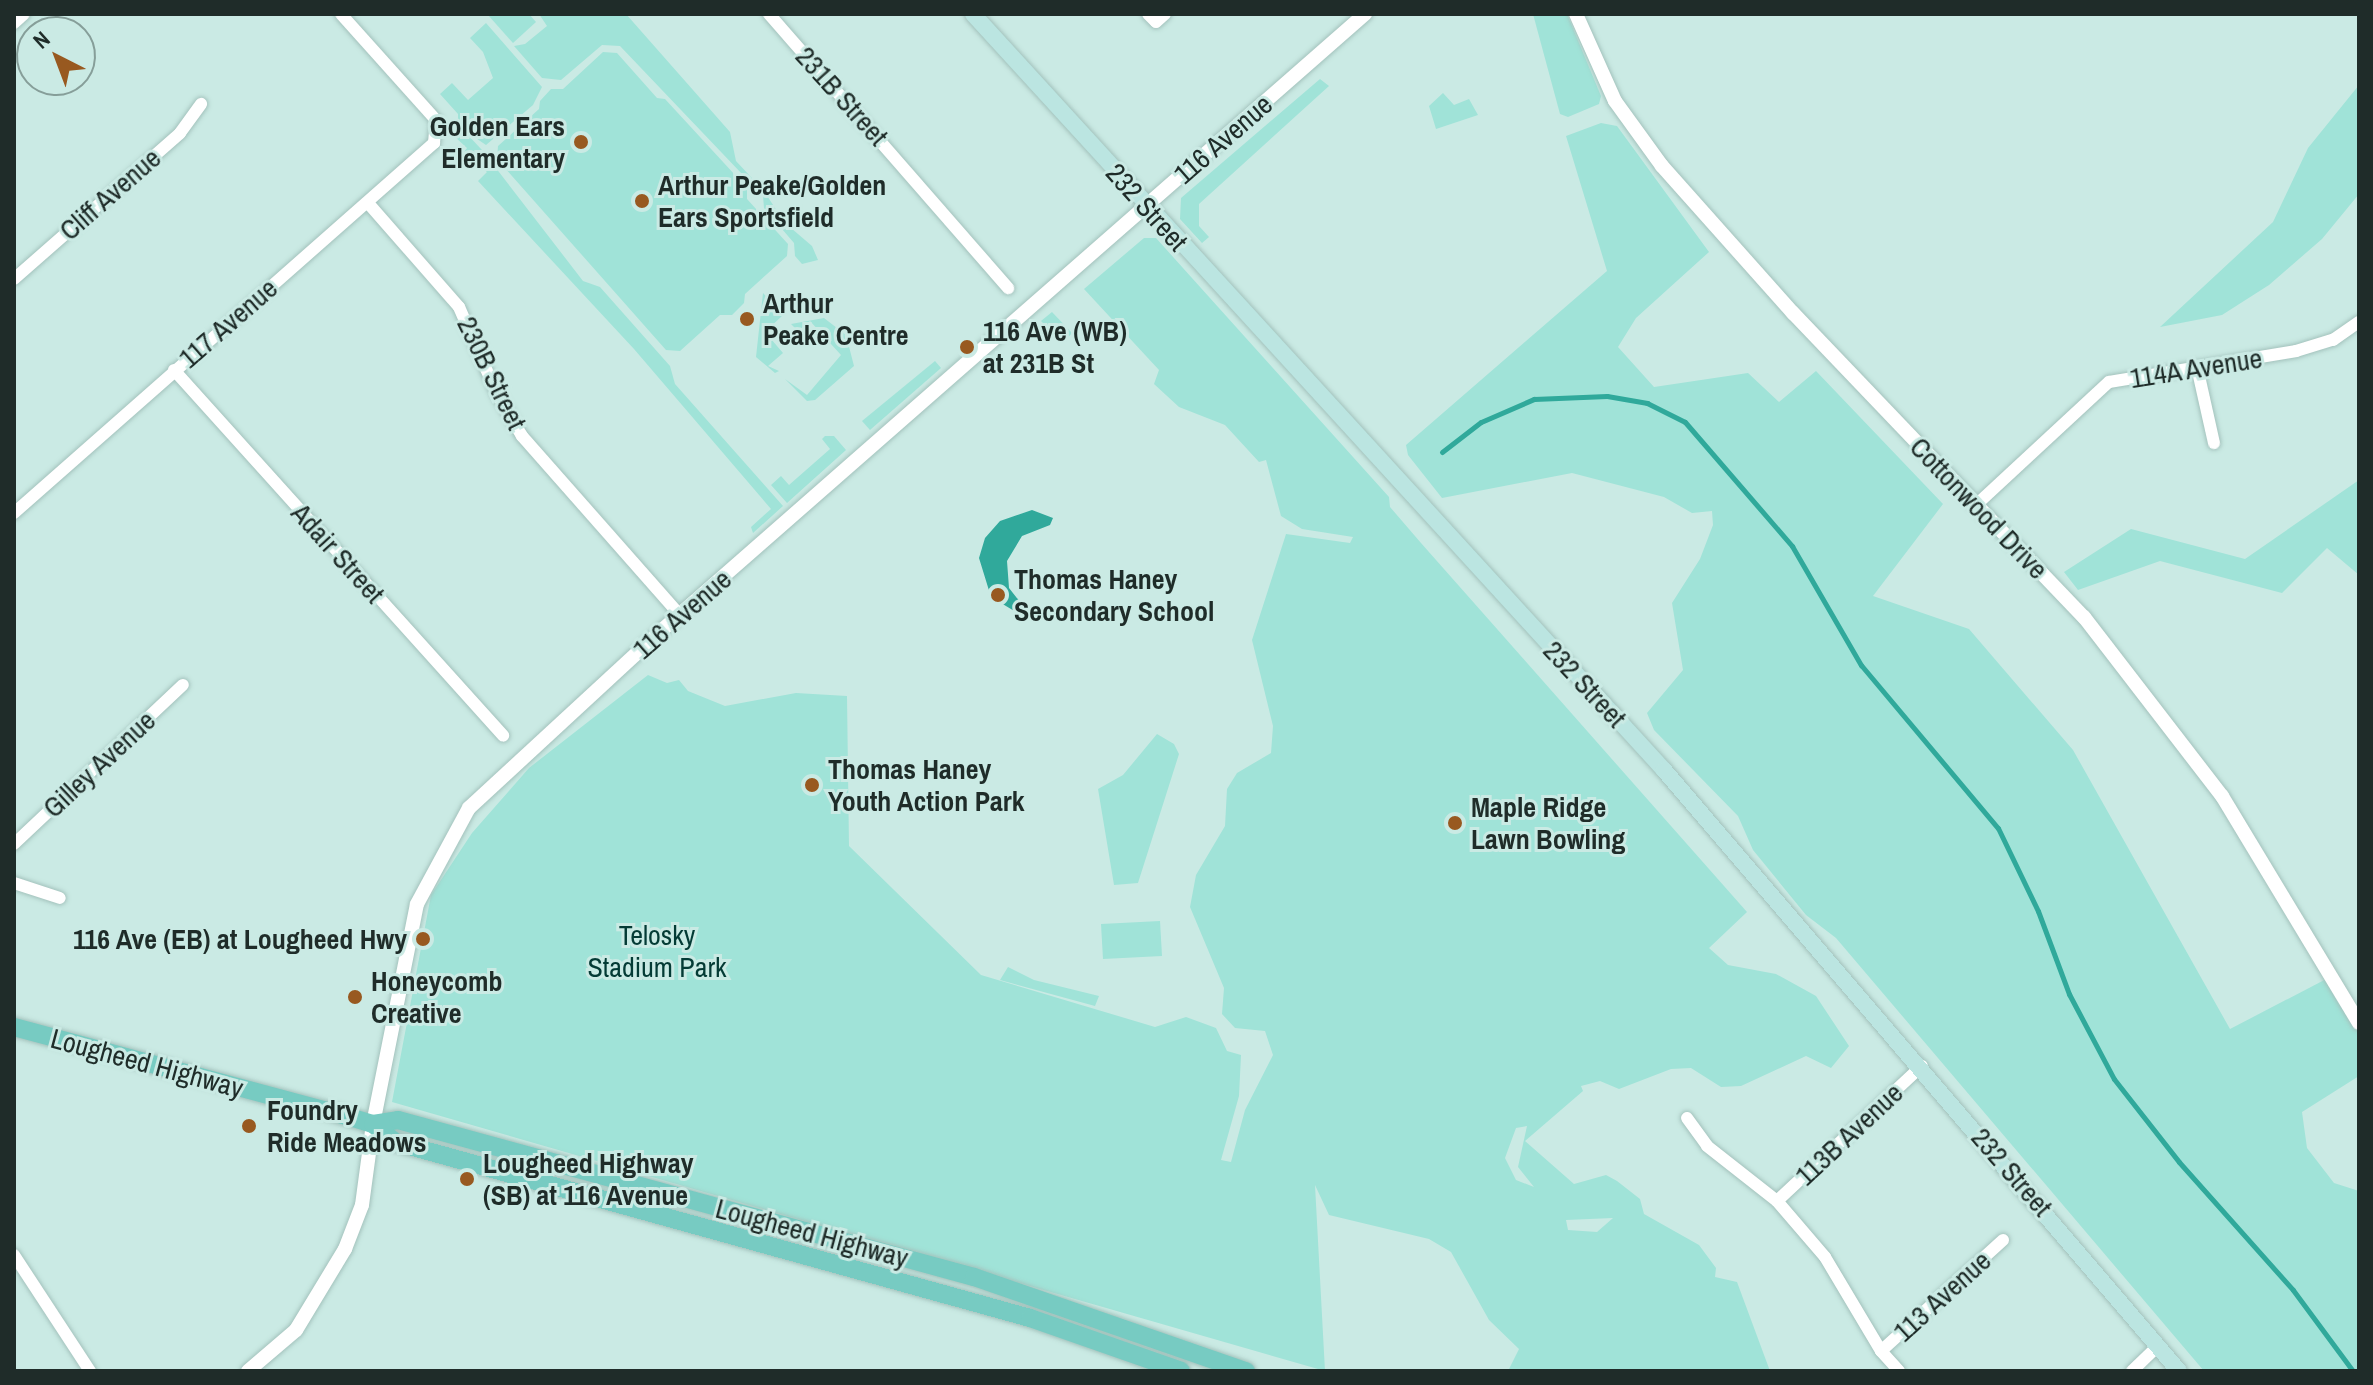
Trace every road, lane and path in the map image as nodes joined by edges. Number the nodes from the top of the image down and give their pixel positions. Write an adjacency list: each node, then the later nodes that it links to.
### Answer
1 (24, 14): 7 (street)
2 (341, 14): 9 (street, 117 Avenue)
3 (769, 14): 12 (street, 231B Street)
4 (973, 14): 10 (main road, 232 Street)
5 (1365, 14): 10 (street, 116 Avenue)
6 (1576, 14): 17 (street, Cottonwood Drive)
7 (14, 23)
8 (201, 104): 11 (street, Cliff Avenue)
9 (368, 203): 15 (street, 117 Avenue); 19 (street, 230B Street)
10 (1146, 206): 19 (street, 116 Avenue); 27 (main road, 232 Street)
11 (14, 279)
12 (1008, 288)
13 (2359, 322): 14 (street, 114A Avenue)
14 (2197, 367): 16 (street); 17 (street, 114A Avenue)
15 (174, 370): 18 (street, 117 Avenue); 21 (street, Adair Street)
16 (2214, 443)
17 (1976, 505): 25 (street, Cottonwood Drive)
18 (14, 513)
19 (680, 615): 29 (street, 116 Avenue)
20 (183, 685): 22 (street, Gilley Avenue)
21 (503, 736)
22 (14, 844)
23 (14, 883): 24 (street)
24 (60, 898)
25 (2359, 1023)
26 (14, 1027): 29 (main road, Lougheed Highway)
27 (1922, 1066): 30 (street, 113B Avenue); 33 (main road, 232 Street)
28 (1687, 1118): 30 (street)
29 (373, 1124): 36 (street, 116 Avenue); 37 (main road, Lougheed Highway); 38 (main road, Lougheed Highway)
30 (1777, 1201): 34 (street)
31 (2003, 1240): 34 (street, 113 Avenue)
32 (14, 1255): 35 (street)
33 (2157, 1347): 40 (street); 41 (main road, 232 Street)
34 (1881, 1351): 39 (street)
35 (90, 1371)
36 (248, 1371)
37 (1181, 1371)
38 (1246, 1371)
39 (1899, 1371)
40 (2132, 1371)
41 (2179, 1371)

